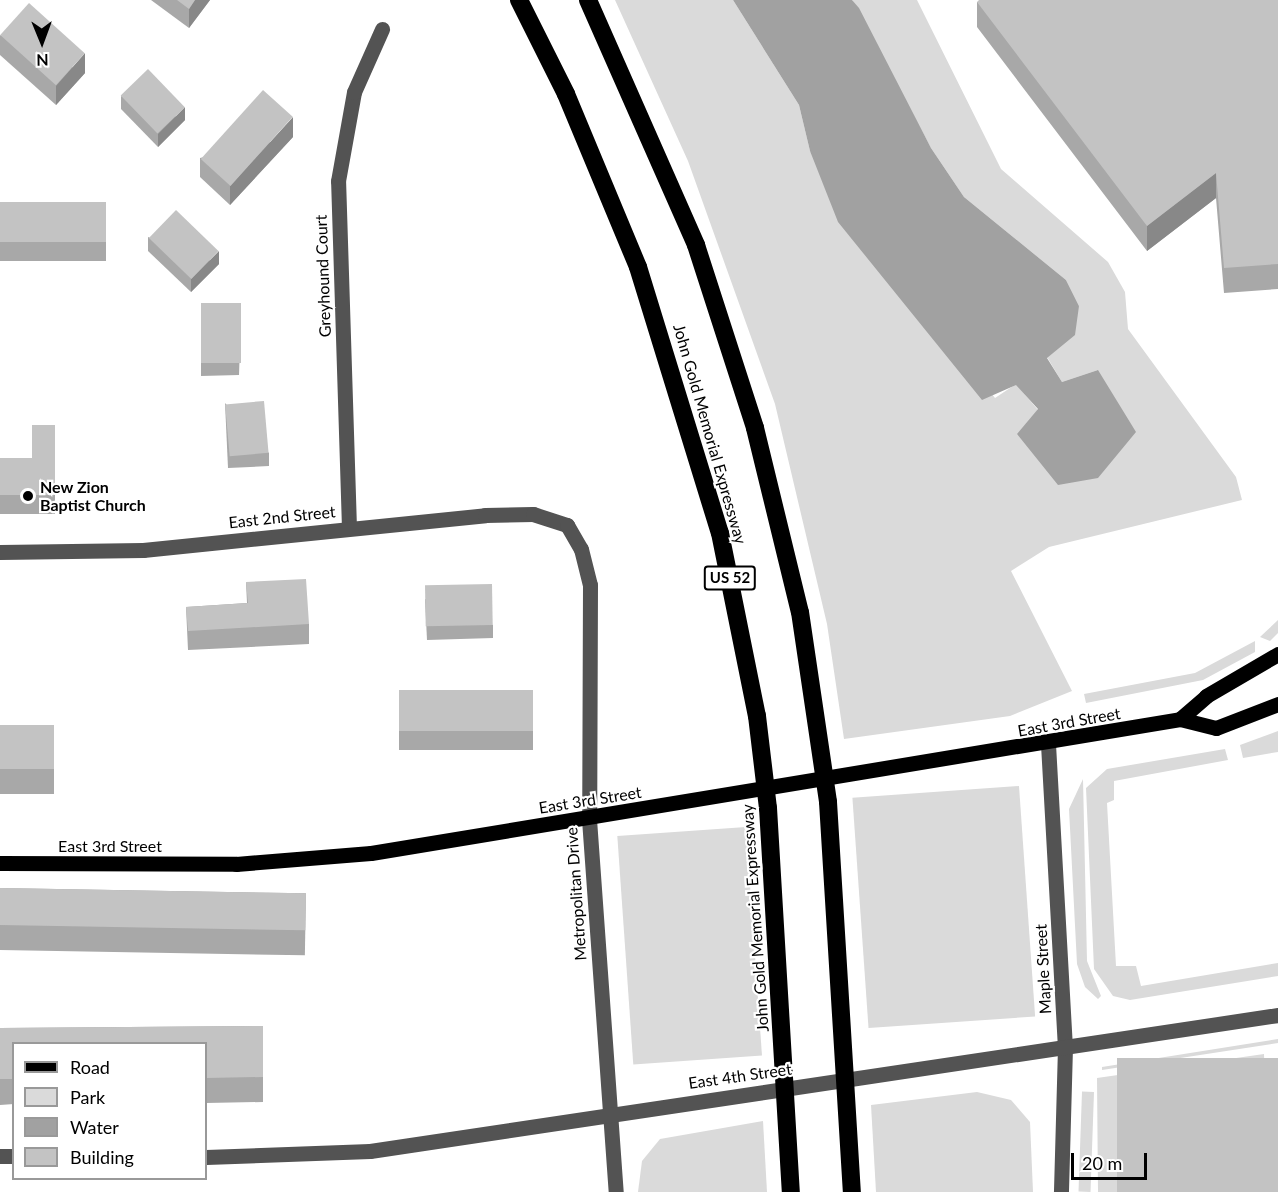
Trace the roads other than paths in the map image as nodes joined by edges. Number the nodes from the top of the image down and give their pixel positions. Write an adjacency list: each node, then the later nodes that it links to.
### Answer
1 (519, 0): 18 (highway, John Gold Memorial Expressway / US 52)
2 (588, 0): 19 (highway)
3 (382, 29): 5 (street, Greyhound Court)
4 (567, 525): 5 (street, East 2nd Street); 11 (street, Metropolitan Drive)
5 (349, 528): 6 (street, East 2nd Street)
6 (0, 552)
7 (1278, 654): 9 (main road)
8 (1278, 704): 9 (main road, East 3rd Street)
9 (1180, 719): 10 (main road, East 3rd Street)
10 (1048, 744): 11 (main road, East 3rd Street); 14 (street, Maple Street)
11 (589, 819): 12 (main road, East 3rd Street); 15 (street, Metropolitan Drive)
12 (0, 863)
13 (1278, 1016): 14 (street, East 4th Street)
14 (1065, 1047): 15 (street, East 4th Street); 20 (street, Maple Street)
15 (610, 1113): 16 (street, East 4th Street); 17 (street, Metropolitan Drive)
16 (207, 1157)
17 (616, 1192)
18 (791, 1192)
19 (852, 1192)
20 (1061, 1192)

